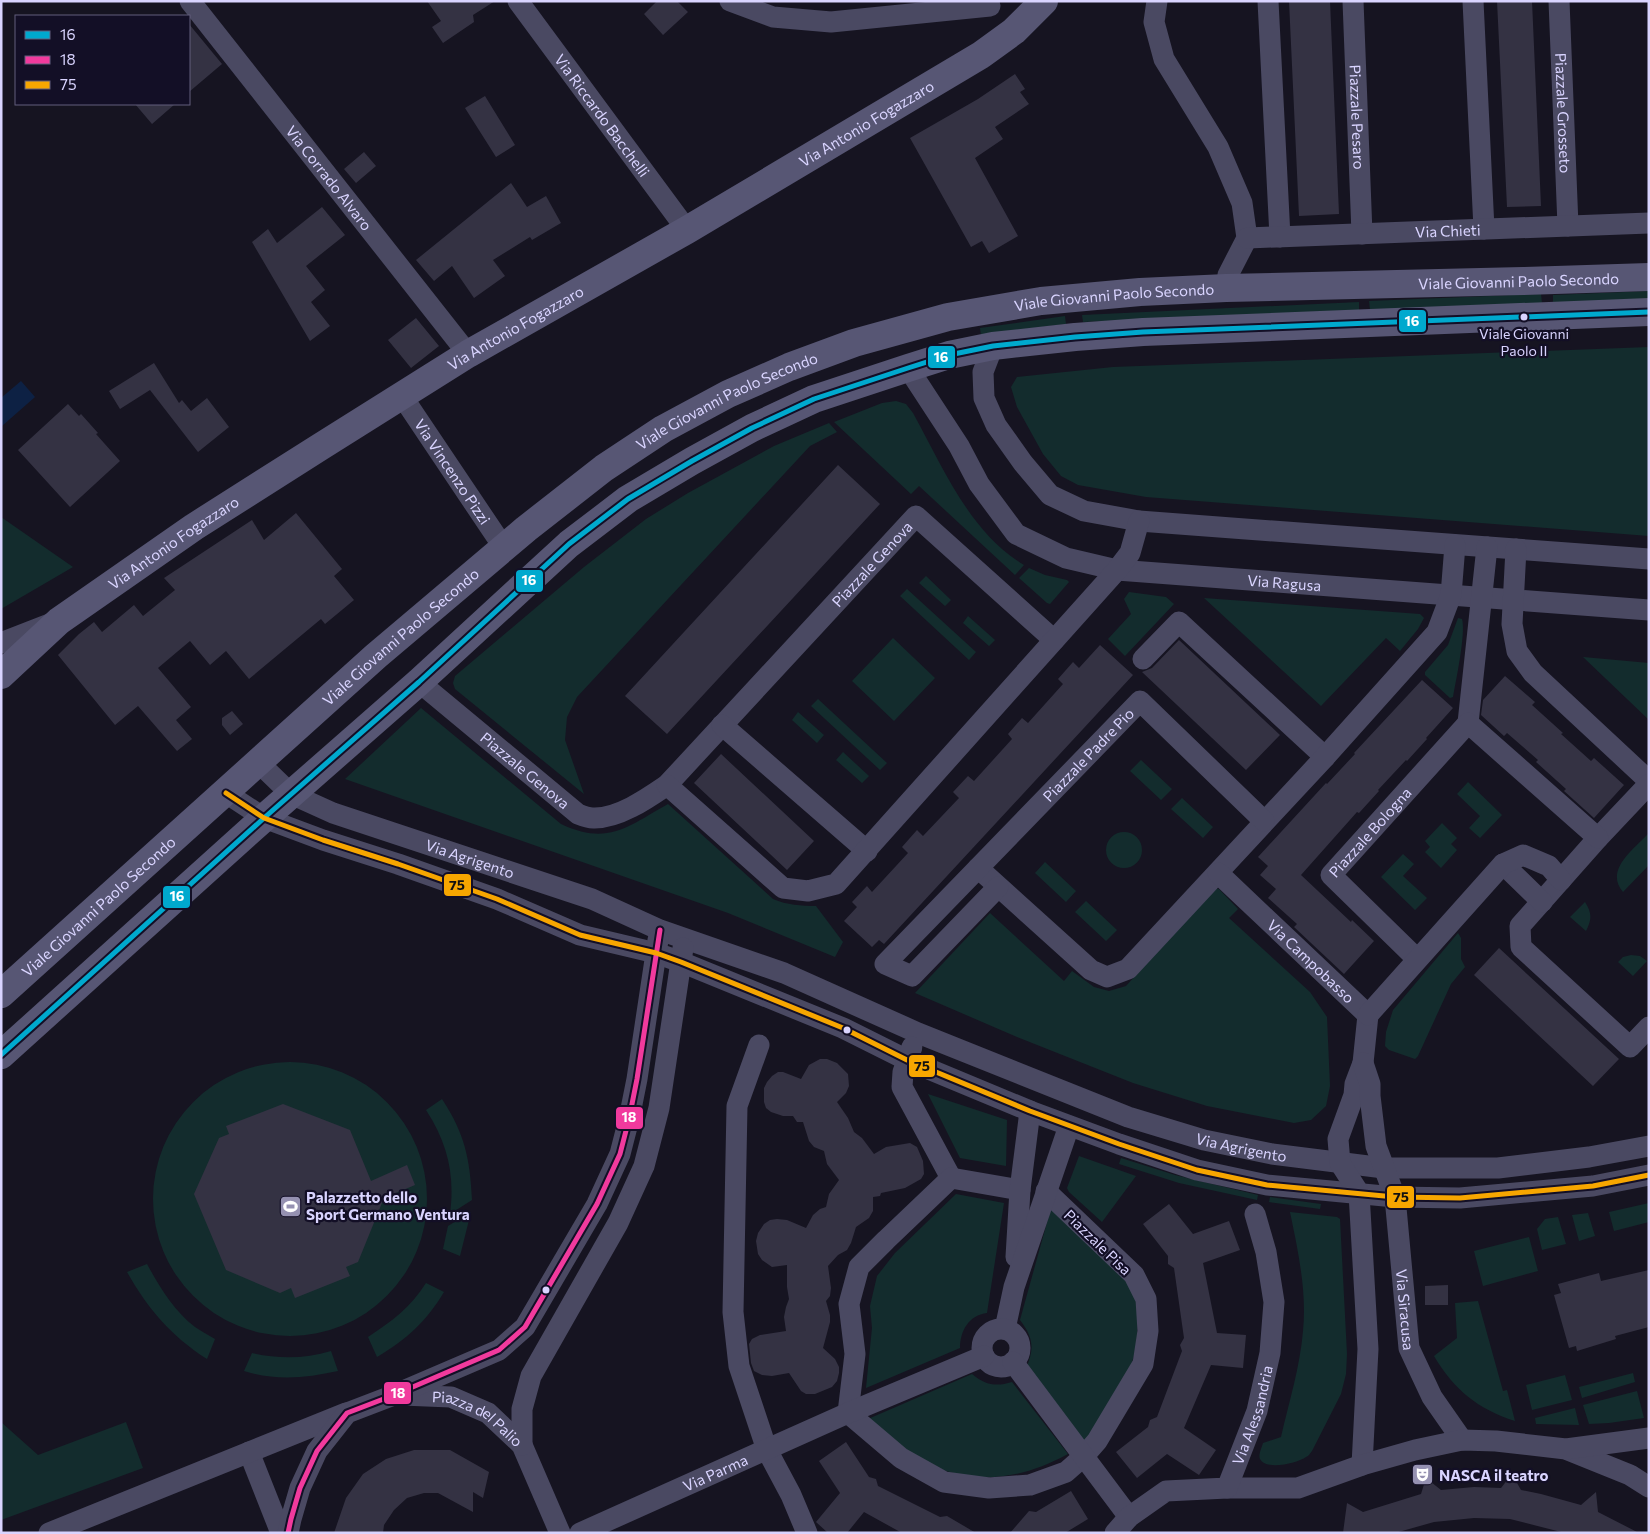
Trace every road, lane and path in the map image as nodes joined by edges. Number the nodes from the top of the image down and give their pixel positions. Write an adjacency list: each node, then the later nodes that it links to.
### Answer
1 (518, 1): 15 (street, Via Riccardo Bacchelli)
2 (730, 1): 9 (street)
3 (1044, 1): 11 (main road, Via Antonio Fogazzaro)
4 (1157, 1): 18 (street)
5 (1268, 1): 17 (street)
6 (1353, 1): 16 (street, Piazzale Pesaro)
7 (1473, 1): 14 (street)
8 (1559, 1): 13 (street, Piazzale Grosseto)
9 (988, 4): 11 (street)
10 (200, 5): 23 (street, Via Corrado Alvaro)
11 (1014, 31): 15 (main road, Via Antonio Fogazzaro)
12 (1649, 224): 13 (street, Via Chieti)
13 (1568, 226): 14 (street, Via Chieti)
14 (1484, 229): 16 (street, Via Chieti)
15 (687, 230): 23 (main road, Via Antonio Fogazzaro)
16 (1362, 234): 17 (street, Via Chieti)
17 (1280, 237): 18 (street, Via Chieti)
18 (1247, 238): 20 (street)
19 (1649, 277): 20 (main road, Viale Giovanni Paolo Secondo)
20 (1226, 288): 29 (main road, Viale Giovanni Paolo Secondo)
21 (1649, 312): 22 (main road)
22 (994, 346): 24 (main road); 26 (street)
23 (468, 354): 25 (main road, Via Antonio Fogazzaro)
24 (908, 368): 32 (street, Via Ragusa); 42 (main road)
25 (402, 396): 29 (street, Via Vincenzo Pizzi); 37 (main road, Via Antonio Fogazzaro)
26 (1139, 521): 27 (street); 32 (street)
27 (1455, 545): 28 (street); 33 (street)
28 (1486, 547): 30 (street); 34 (street)
29 (504, 548): 46 (main road, Viale Giovanni Paolo Secondo)
30 (1516, 549): 31 (street); 35 (street)
31 (1649, 559)
32 (1117, 570): 33 (street, Via Ragusa); 38 (street)
33 (1451, 595): 34 (street, Via Ragusa); 45 (street)
34 (1482, 598): 35 (street, Via Ragusa); 43 (street)
35 (1512, 600): 36 (street, Via Ragusa); 47 (street)
36 (1649, 610)
37 (59, 621): 39 (street); 41 (main road, Via Antonio Fogazzaro)
38 (1054, 640): 44 (street, Piazzale Genova); 54 (street)
39 (1, 643)
40 (1143, 659): 45 (street)
41 (1, 675)
42 (419, 682): 48 (street, Piazzale Genova); 50 (main road)
43 (1468, 723): 53 (street); 64 (street, Piazzale Bologna)
44 (722, 725): 48 (street, Piazzale Genova); 54 (street)
45 (1325, 757): 52 (street)
46 (259, 763): 49 (main road, Viale Giovanni Paolo Secondo); 50 (street, Via Agrigento)
47 (1649, 782): 53 (street)
48 (667, 785): 54 (street)
49 (226, 793): 51 (street, Via Agrigento); 66 (main road, Viale Giovanni Paolo Secondo)
50 (291, 794): 51 (main road); 61 (street, Via Agrigento)
51 (264, 818): 63 (street, Via Agrigento); 71 (main road)
52 (1264, 821): 56 (street, Piazzale Padre Pio); 57 (street)
53 (1598, 838): 58 (street)
54 (867, 851)
55 (1503, 864): 58 (street); 60 (street); 64 (street)
56 (978, 868): 59 (street); 59 (street, Piazzale Padre Pio)
57 (1218, 872): 59 (street); 67 (street, Via Campobasso)
58 (1561, 880): 60 (street)
59 (998, 887)
60 (1542, 902): 68 (street)
61 (660, 930): 62 (street, Via Agrigento); 63 (street)
62 (685, 939): 65 (street); 69 (street, Via Agrigento)
63 (656, 953): 65 (street, Via Agrigento); 90 (street, Piazza del Palio)
64 (1417, 959): 67 (street)
65 (681, 962): 72 (street, Via Agrigento); 95 (street)
66 (1, 994)
67 (1368, 1015): 73 (street)
68 (1649, 1027)
69 (918, 1033): 72 (street); 77 (street, Via Agrigento)
70 (760, 1044): 97 (street)
71 (1, 1055)
72 (907, 1060): 74 (street, Via Agrigento); 80 (street)
73 (1363, 1063): 77 (street); 78 (street)
74 (1030, 1111): 75 (street, Via Agrigento); 81 (street, Piazzale Pisa)
75 (1069, 1126): 82 (street, Piazzale Pisa); 83 (street, Via Agrigento)
76 (1649, 1146): 78 (street, Via Agrigento)
77 (1340, 1163): 78 (street, Via Agrigento); 83 (street)
78 (1384, 1168): 84 (street, Via Siracusa)
79 (1649, 1175): 84 (street, Via Agrigento)
80 (952, 1178): 81 (street); 92 (street)
81 (1020, 1190): 86 (street, Piazzale Pisa)
82 (1046, 1191): 86 (street, Piazzale Pisa); 99 (street, Piazzale Pisa)
83 (1358, 1193): 84 (street, Via Agrigento); 100 (street)
84 (1394, 1197): 94 (street, Via Siracusa)
85 (1255, 1214): 101 (street, Via Alessandria)
86 (1014, 1287): 87 (street, Piazzale Pisa)
87 (1005, 1329): 88 (street); 89 (street)
88 (984, 1356): 89 (street); 92 (street)
89 (1013, 1362): 99 (street)
90 (394, 1395): 91 (street, Piazza del Palio); 95 (street, Piazza del Palio)
91 (347, 1413): 98 (street, Piazza del Palio); 106 (street)
92 (848, 1413): 97 (street, Via Parma); 99 (street, Piazzale Pisa)
93 (1649, 1438): 96 (street)
94 (1462, 1440): 96 (street); 100 (street)
95 (522, 1445): 107 (street, Piazza del Palio)
96 (1566, 1449): 102 (street)
97 (767, 1450): 108 (street, Via Parma); 109 (street)
98 (249, 1452): 104 (street, Piazza del Palio); 105 (street)
99 (1083, 1458): 103 (street)
100 (1362, 1465): 101 (street)
101 (1227, 1488): 103 (street)
102 (1649, 1488)
103 (1129, 1517): 110 (street)
104 (49, 1533)
105 (281, 1533)
106 (288, 1533)
107 (560, 1533)
108 (580, 1533)
109 (807, 1533)
110 (1115, 1533)

